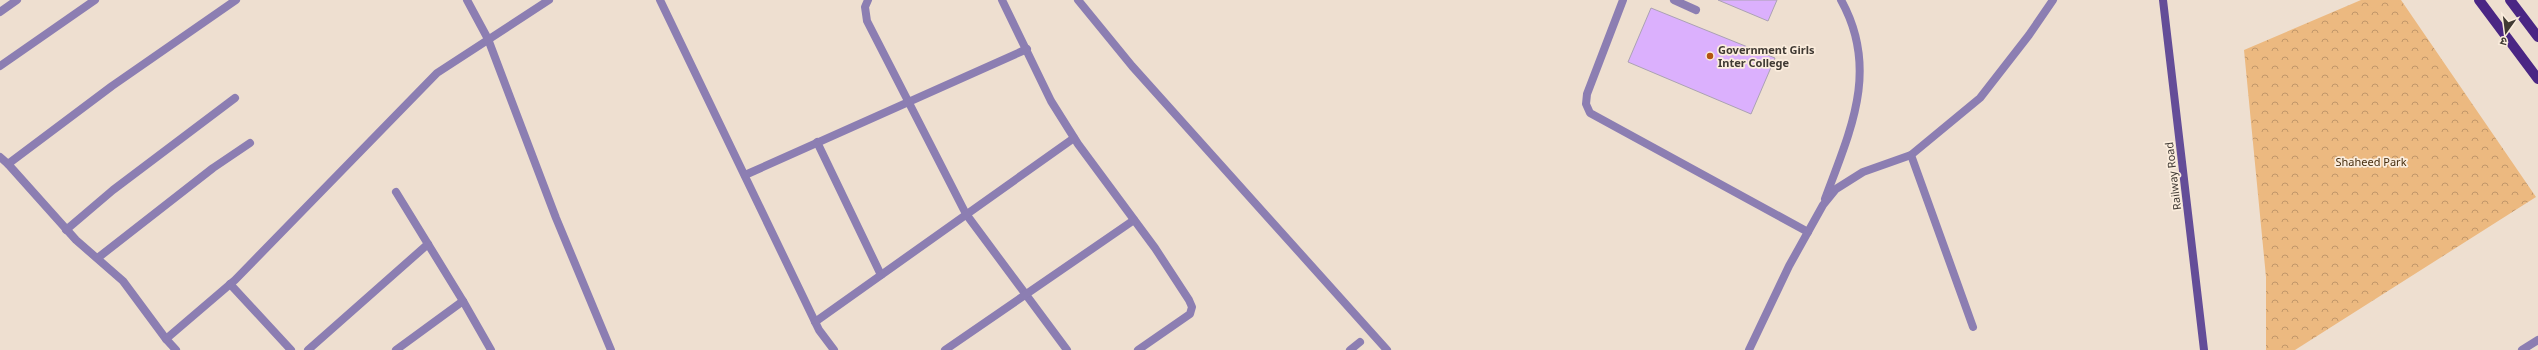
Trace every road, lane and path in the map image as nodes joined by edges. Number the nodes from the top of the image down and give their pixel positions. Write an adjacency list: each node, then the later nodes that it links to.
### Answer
1 (17, 0): 18 (street)
2 (95, 0): 22 (street)
3 (236, 0): 31 (street)
4 (467, 0): 20 (street)
5 (549, 0): 20 (street)
6 (660, 0): 32 (street)
7 (868, 0): 25 (street)
8 (1002, 0): 21 (street)
9 (1078, 0): 61 (street)
10 (1623, 0): 38 (street)
11 (1674, 0): 17 (street)
12 (1841, 0): 34 (street)
13 (2053, 0): 29 (street)
14 (2163, 0): 63 (street, Railway Road)
15 (2479, 0): 23 (main road)
16 (2510, 0): 19 (main road)
17 (1696, 10)
18 (0, 12)
19 (2538, 37)
20 (488, 39): 42 (street); 55 (street)
21 (1027, 49): 25 (street); 26 (street)
22 (0, 66)
23 (2538, 80)
24 (235, 98): 37 (street)
25 (908, 101): 27 (street); 35 (street)
26 (1074, 138): 35 (street); 36 (street)
27 (817, 142): 32 (street); 41 (street)
28 (250, 143): 40 (street)
29 (1911, 155): 34 (street); 46 (street)
30 (0, 157): 31 (street)
31 (8, 164): 37 (street)
32 (745, 175): 45 (street)
33 (396, 192): 39 (street)
34 (1822, 205): 38 (street)
35 (966, 214): 41 (street); 43 (street)
36 (1134, 220): 43 (street); 59 (street)
37 (66, 230): 40 (street)
38 (1808, 232): 62 (street)
39 (428, 244): 44 (street); 52 (street)
40 (99, 257): 47 (street)
41 (881, 275): 45 (street)
42 (230, 284): 47 (street); 51 (street)
43 (1025, 294): 57 (street); 58 (street)
44 (463, 301): 53 (street); 54 (street)
45 (815, 322): 56 (street)
46 (1973, 327)
47 (166, 339): 50 (street)
48 (2538, 340): 64 (street)
49 (1360, 342): 60 (street)
50 (176, 350)
51 (291, 350)
52 (308, 350)
53 (396, 350)
54 (491, 350)
55 (611, 350)
56 (834, 350)
57 (945, 350)
58 (1067, 350)
59 (1138, 350)
60 (1350, 350)
61 (1387, 350)
62 (1749, 350)
63 (2204, 350)
64 (2522, 350)

